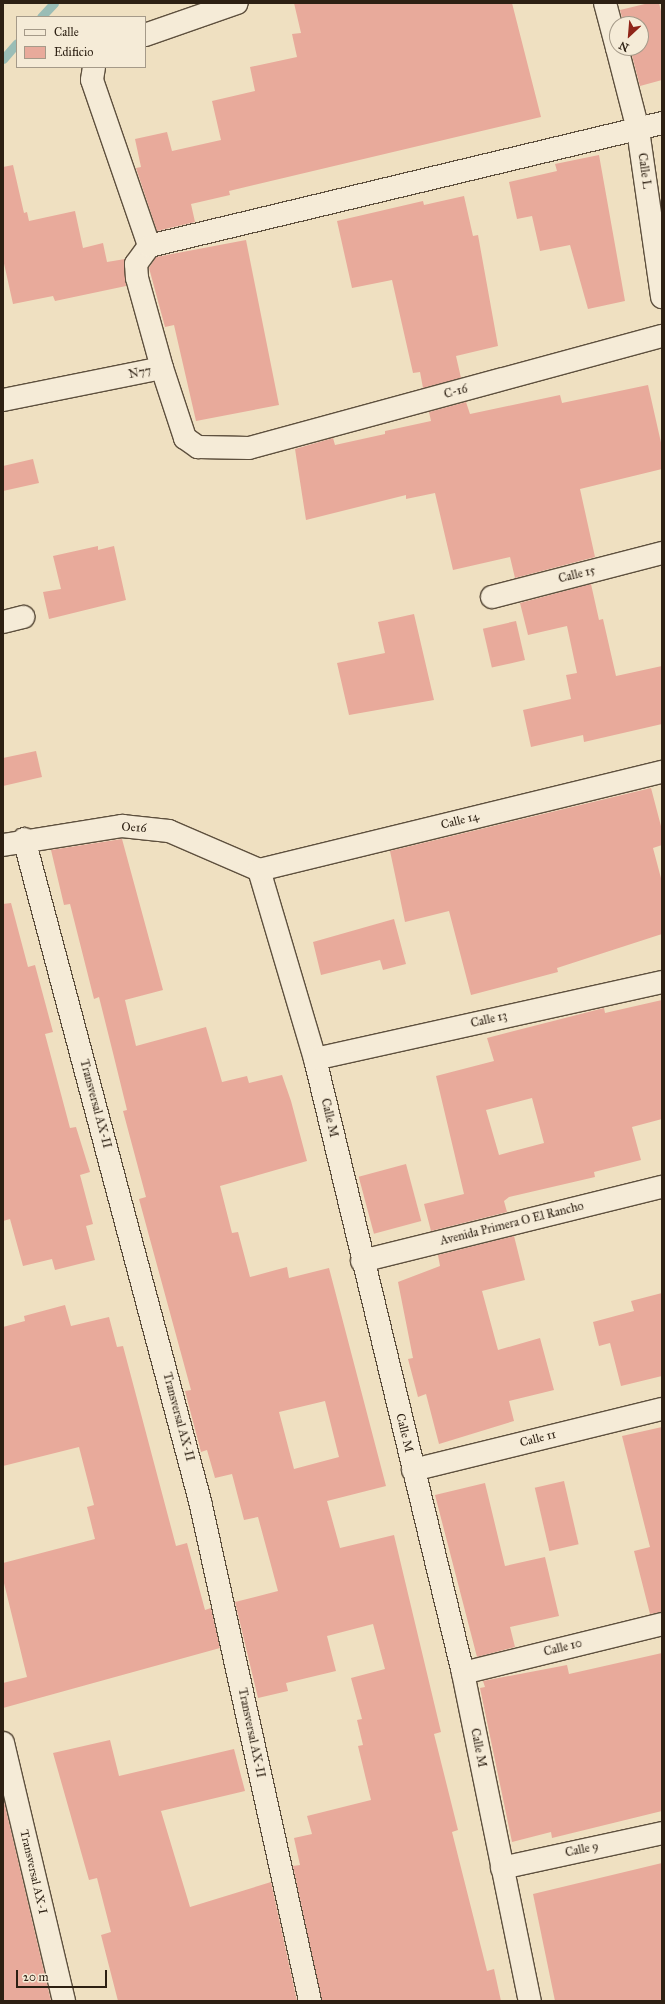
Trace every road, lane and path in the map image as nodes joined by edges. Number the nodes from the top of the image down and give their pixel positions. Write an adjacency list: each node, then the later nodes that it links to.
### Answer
1 (237, 3): 4 (street)
2 (605, 3): 3 (street, Calle L)
3 (609, 18)
4 (146, 35)
5 (619, 56): 8 (street, Calle L)
6 (94, 68): 9 (street)
7 (662, 123): 8 (street)
8 (638, 130): 9 (street); 10 (street, Calle L)
9 (149, 246): 12 (street)
10 (662, 297)
11 (662, 336): 14 (street, C-16)
12 (162, 368): 13 (street, N77); 14 (street, N77)
13 (3, 400)
14 (250, 448)
15 (662, 553): 16 (street, Calle 15)
16 (492, 597)
17 (662, 772): 20 (street, Calle 14)
18 (24, 839): 19 (street, Oe16); 20 (street, Oe16); 33 (street, Transversal AX-II)
19 (3, 845)
20 (259, 870): 22 (street, Calle M)
21 (662, 982): 22 (street, Calle 13)
22 (315, 1059): 24 (street, Calle M)
23 (662, 1187): 24 (street, Avenida Primera O El Rancho)
24 (362, 1261): 26 (street, Calle M)
25 (662, 1409): 26 (street, Calle 11)
26 (413, 1470): 28 (street, Calle M)
27 (662, 1624): 28 (street, Calle 10)
28 (463, 1673): 31 (street, Calle M)
29 (3, 1743): 32 (street, Transversal AX-I)
30 (662, 1833): 31 (street, Calle 9)
31 (502, 1868): 34 (street, Calle M)
32 (64, 2001)
33 (310, 2001)
34 (530, 2001)

